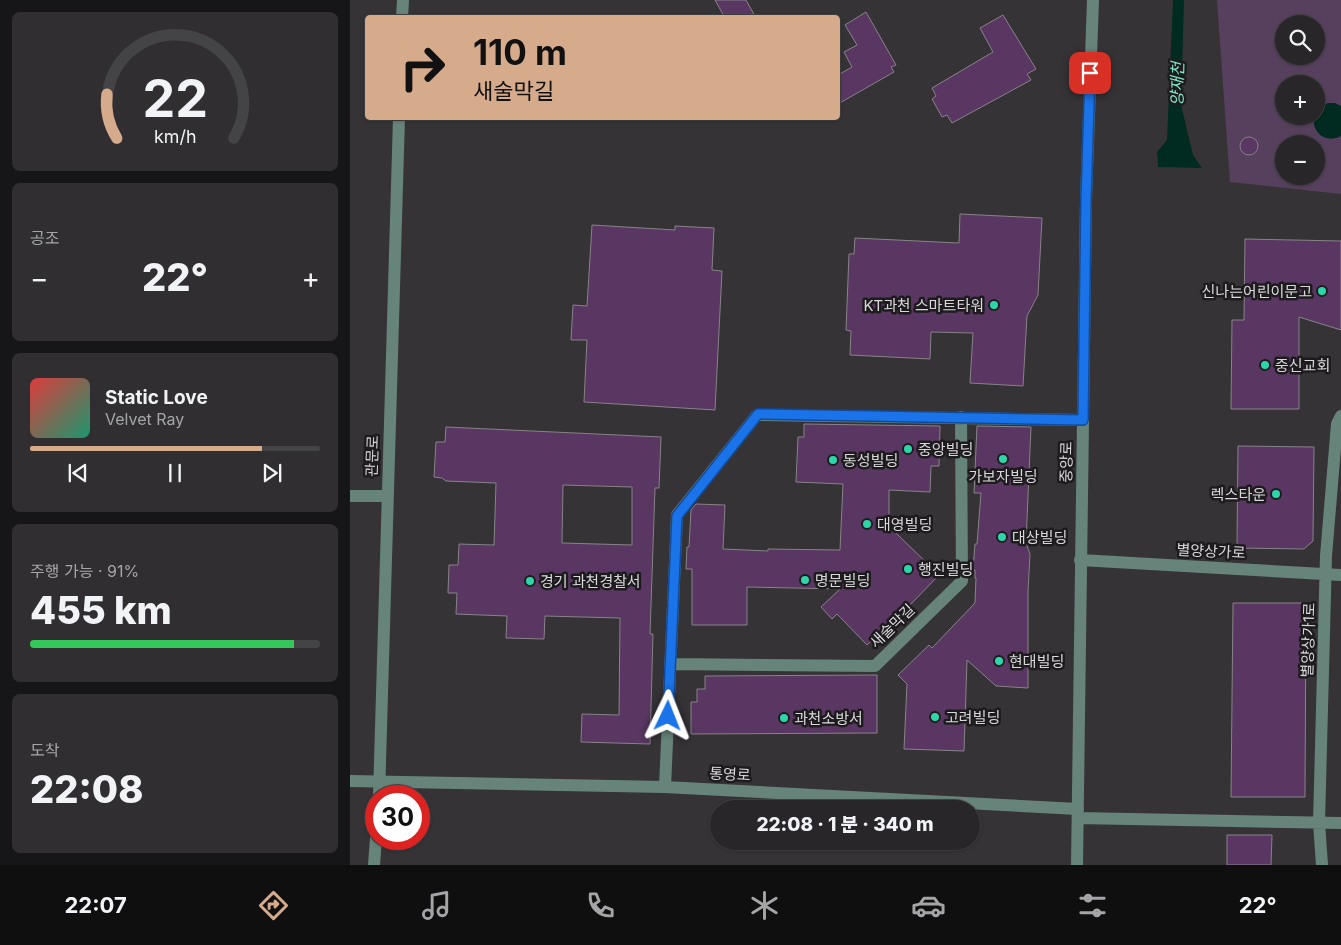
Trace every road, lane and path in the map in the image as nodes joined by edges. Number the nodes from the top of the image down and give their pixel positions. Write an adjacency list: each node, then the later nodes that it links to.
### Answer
1 (403, 0): 3 (street)
2 (1093, 0): 6 (street, 중앙로)
3 (402, 15)
4 (399, 120): 9 (street, 관문로)
5 (961, 417): 6 (street); 13 (street); 13 (street, 새술막길)
6 (1083, 420): 10 (street, 중앙로)
7 (1340, 422): 11 (street, 별양상가1로)
8 (350, 496): 9 (street)
9 (387, 496): 15 (street, 관문로)
10 (1080, 560): 11 (street, 별양상가로); 18 (street, 중앙로)
11 (1326, 574): 12 (street, 별양상가로); 19 (street, 별양상가1로)
12 (1341, 574)
13 (670, 664): 17 (street)
14 (350, 781): 15 (street, 통영로)
15 (380, 782): 16 (street, 관문로); 17 (street, 통영로)
16 (380, 785)
17 (665, 787): 18 (street, 통영로)
18 (1078, 814): 19 (street, 통영로); 23 (street, 중앙로)
19 (1319, 823): 20 (street, 통영로); 24 (street, 별양상가1로)
20 (1341, 823)
21 (375, 850): 22 (street)
22 (374, 865)
23 (1077, 865)
24 (1322, 865)

